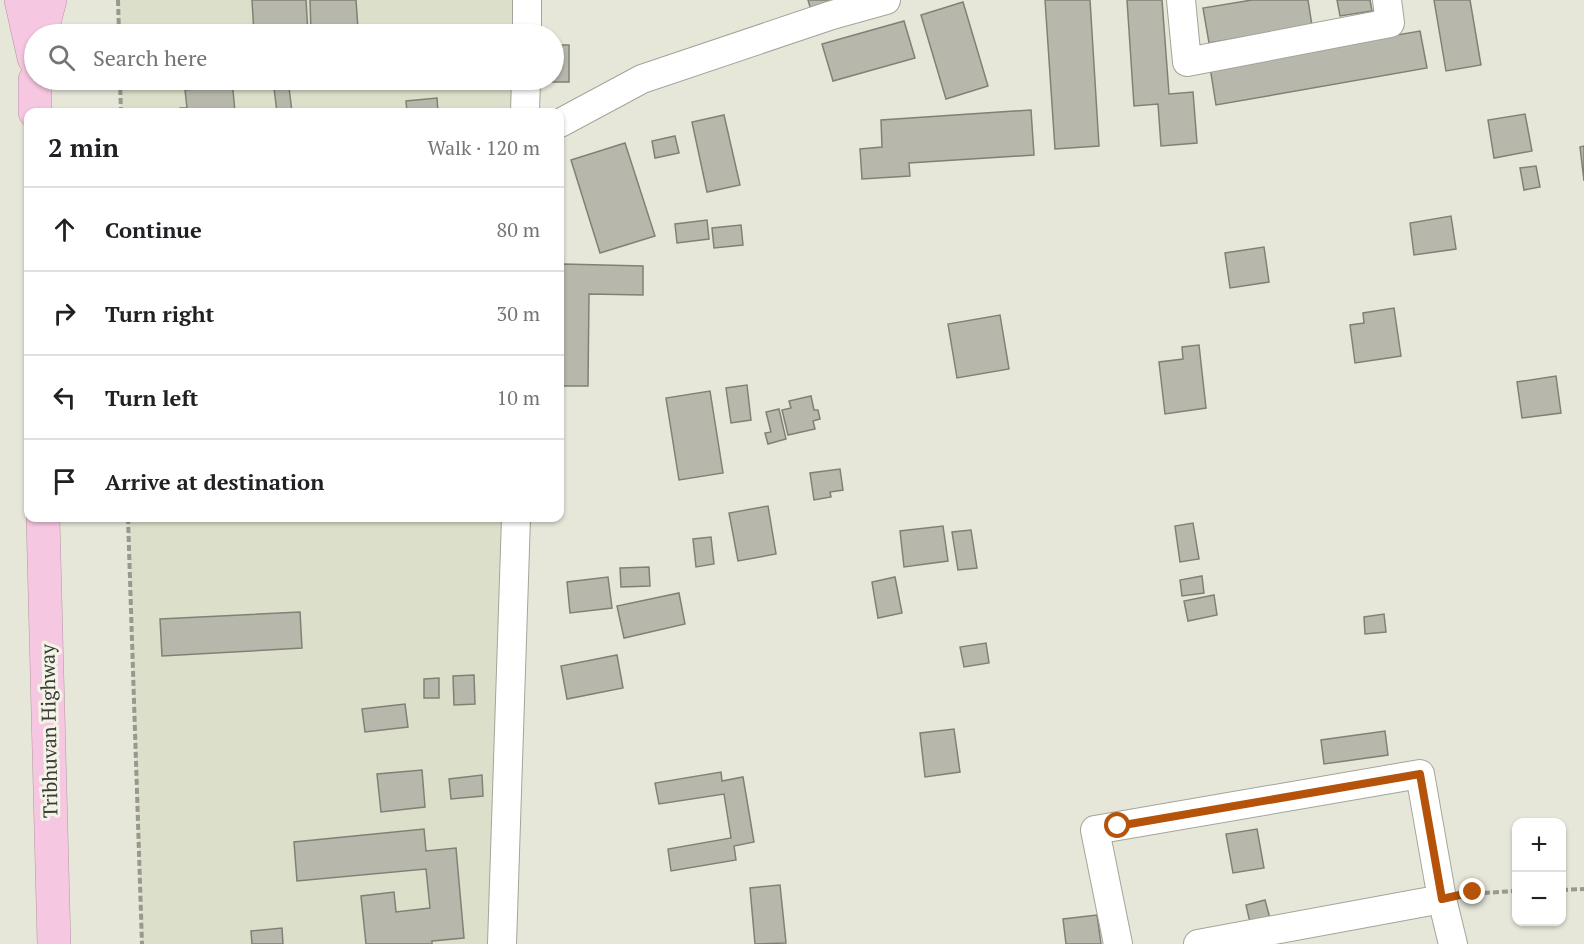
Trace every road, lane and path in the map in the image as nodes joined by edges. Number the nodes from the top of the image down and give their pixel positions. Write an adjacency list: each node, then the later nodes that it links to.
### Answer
1 (21, 0): 8 (highway)
2 (50, 0): 9 (highway)
3 (118, 0): 10 (path)
4 (527, 0): 11 (street)
5 (886, 0): 18 (street)
6 (1181, 0): 7 (street)
7 (1387, 0)
8 (26, 24)
9 (44, 24)
10 (119, 24)
11 (526, 24)
12 (35, 90): 15 (highway)
13 (120, 90): 16 (path)
14 (526, 90): 17 (street)
15 (36, 108)
16 (121, 108)
17 (525, 108)
18 (564, 121)
19 (43, 522): 26 (highway, Tribhuvan Highway)
20 (128, 522): 27 (path)
21 (516, 522): 28 (street)
22 (1584, 889): 23 (path)
23 (1566, 890)
24 (1512, 891): 25 (path)
25 (1442, 899): 29 (street); 30 (street); 31 (street)
26 (54, 944)
27 (142, 944)
28 (502, 944)
29 (1118, 944)
30 (1198, 944)
31 (1453, 944)

